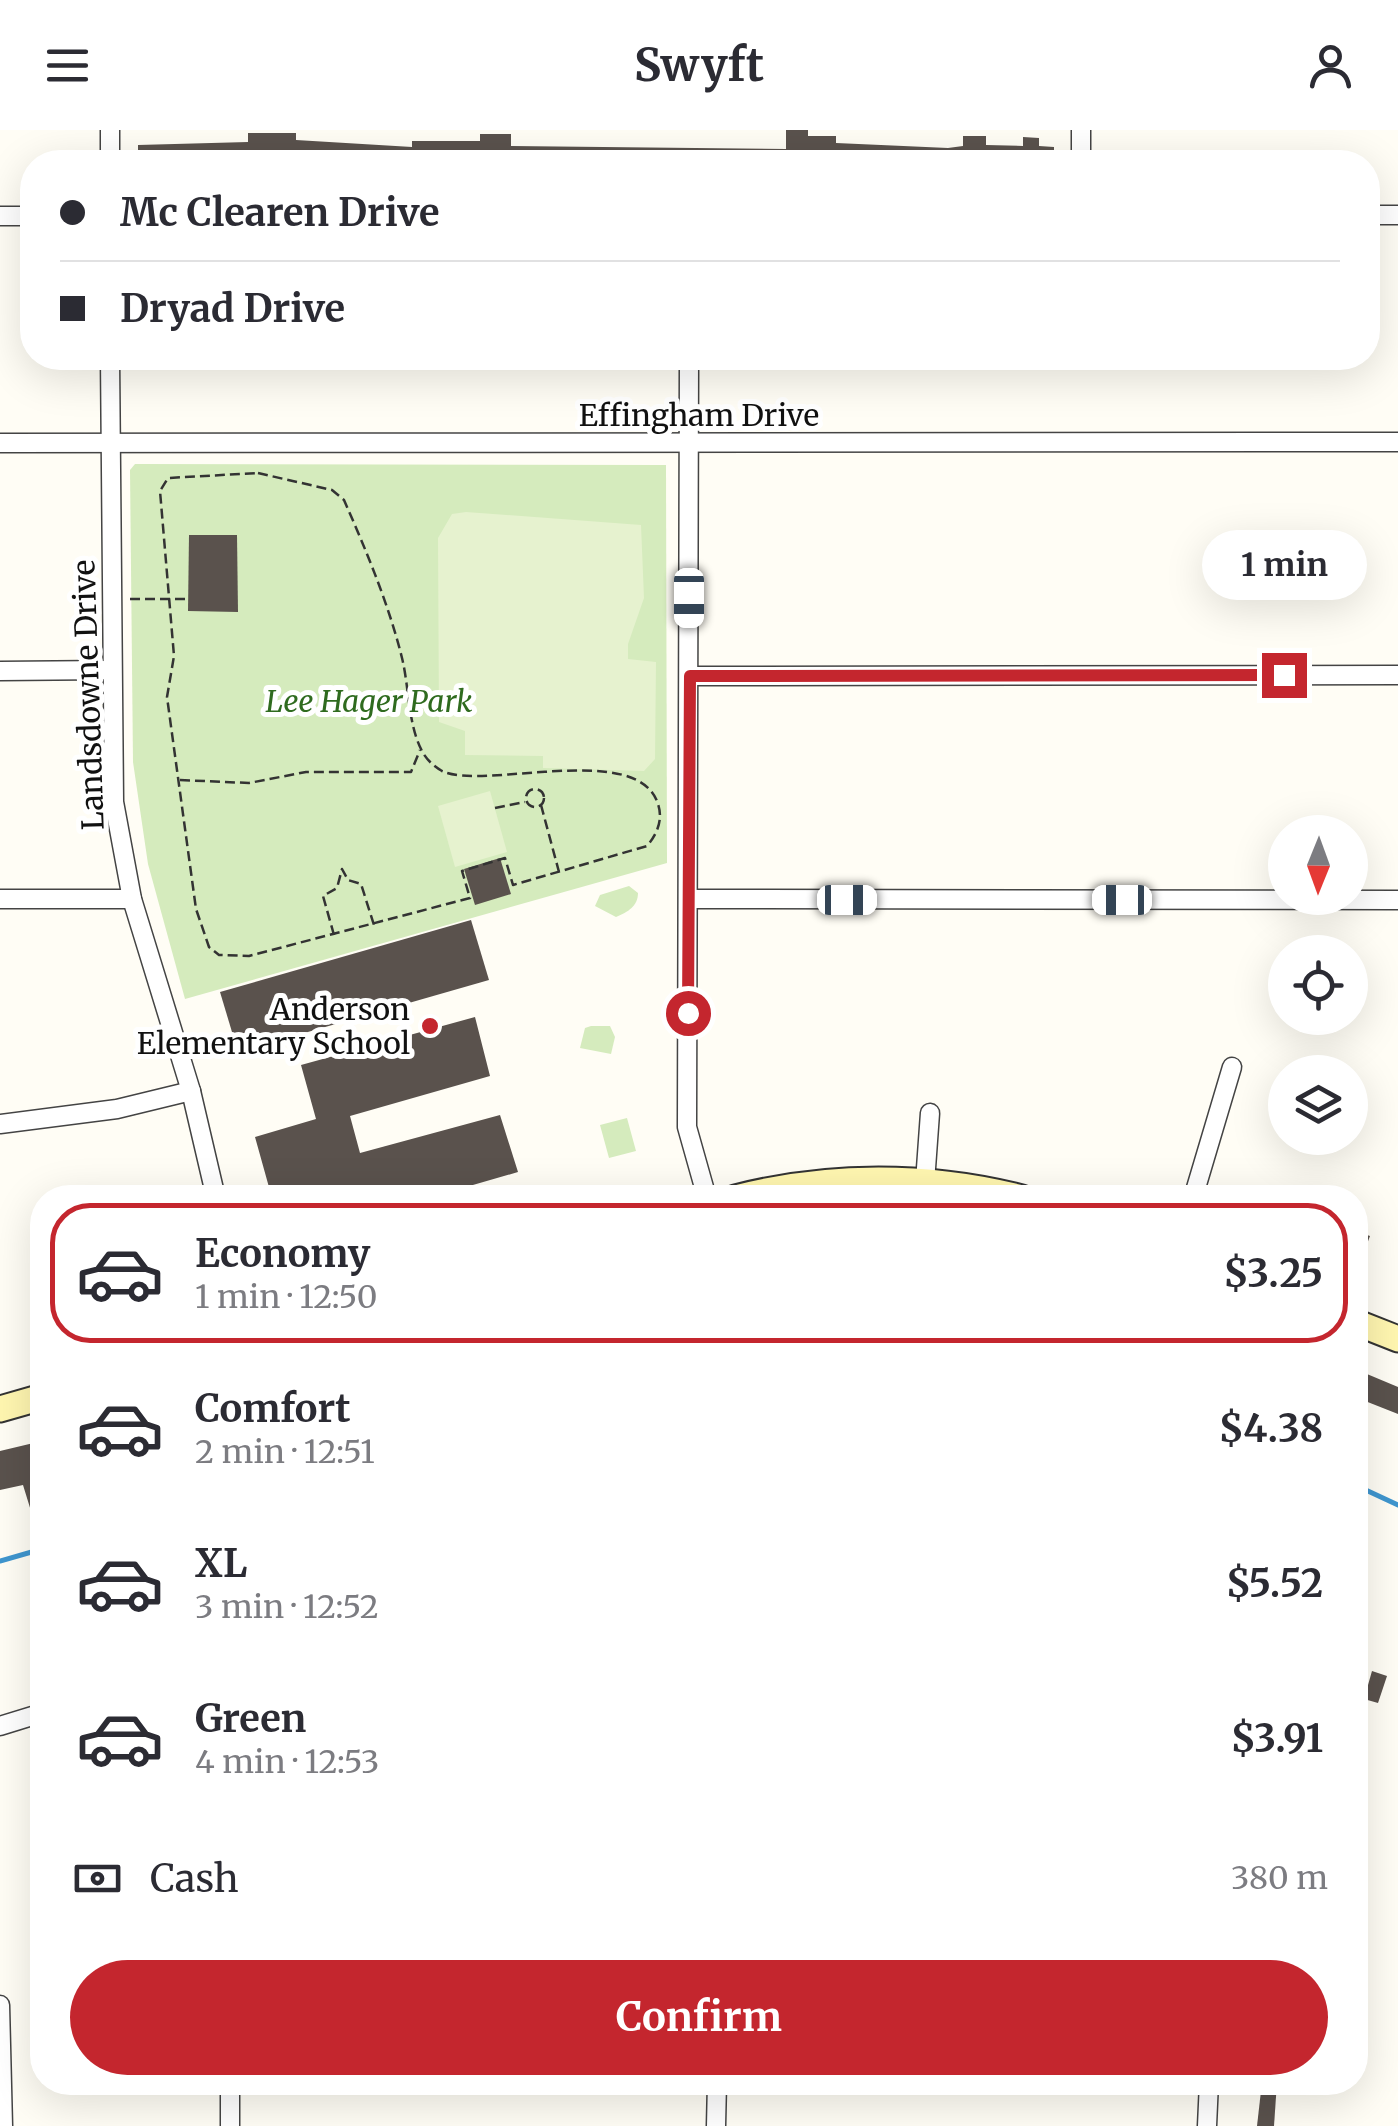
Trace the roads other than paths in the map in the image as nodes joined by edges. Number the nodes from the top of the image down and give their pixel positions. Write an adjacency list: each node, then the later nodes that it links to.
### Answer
1 (110, 370): 6 (street, Landsdowne Drive)
2 (689, 370): 3 (street)
3 (689, 442): 4 (street, Effingham Drive); 6 (street, Effingham Drive); 10 (street)
4 (1398, 442)
5 (0, 443): 6 (street, Effingham Drive)
6 (110, 443): 7 (street, Landsdowne Drive)
7 (110, 670): 8 (street); 12 (street, Landsdowne Drive)
8 (0, 671)
9 (1398, 675): 10 (street)
10 (690, 676): 13 (street)
11 (0, 898): 12 (street)
12 (132, 898): 16 (street, Landsdowne Drive)
13 (689, 899): 14 (street); 21 (street)
14 (1398, 900)
15 (1232, 1068): 24 (street)
16 (190, 1091): 18 (street); 20 (street, Landsdowne Drive)
17 (930, 1113): 19 (street)
18 (0, 1124)
19 (925, 1182): 22 (street); 23 (street)
20 (213, 1185)
21 (704, 1185)
22 (804, 1185)
23 (943, 1185)
24 (1197, 1185)
25 (1368, 1327): 26 (street)
26 (1398, 1340)
27 (30, 1401): 28 (street)
28 (0, 1410)
29 (30, 1717): 30 (street)
30 (0, 1726)
31 (0, 2005): 35 (street)
32 (230, 2095): 36 (street)
33 (717, 2095): 37 (street)
34 (1209, 2095): 38 (street)
35 (3, 2126)
36 (230, 2126)
37 (716, 2126)
38 (1208, 2126)

